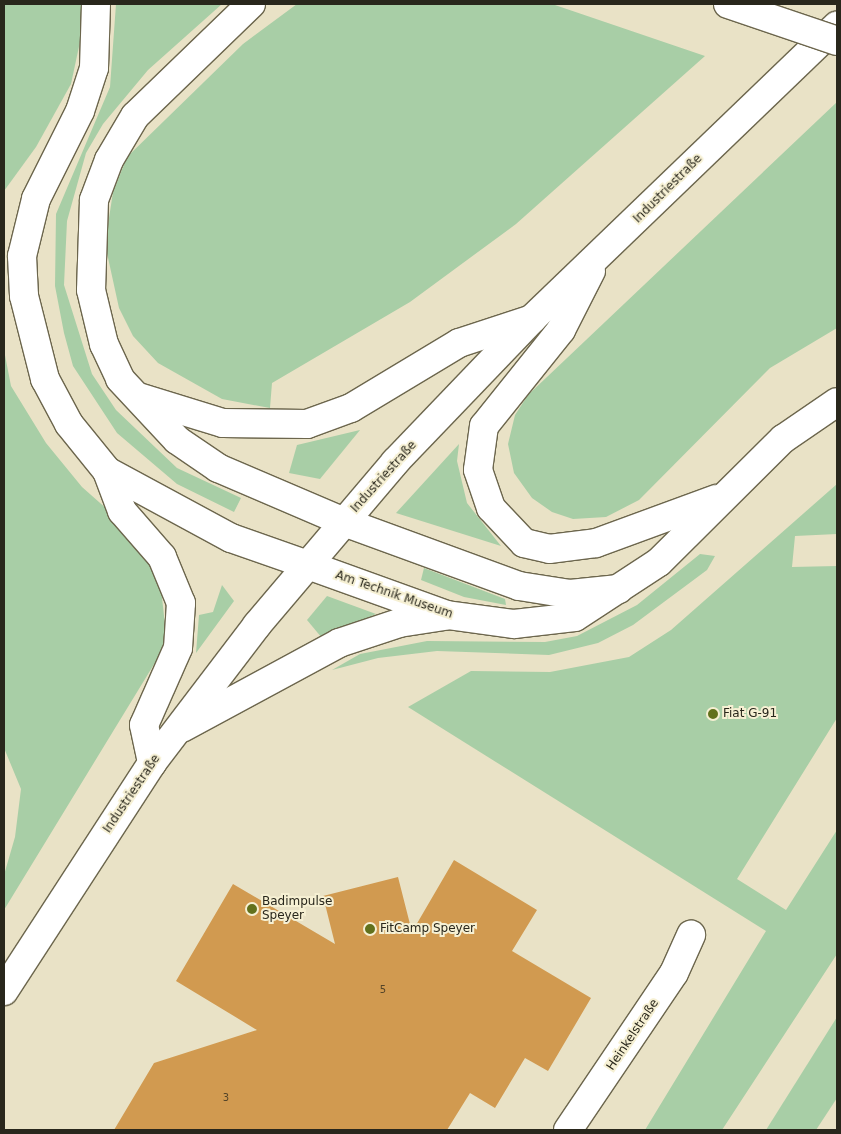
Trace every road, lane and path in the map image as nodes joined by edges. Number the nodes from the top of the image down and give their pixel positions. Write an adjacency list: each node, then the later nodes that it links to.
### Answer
1 (96, 4): 10 (street)
2 (251, 4): 8 (street)
3 (728, 4): 5 (street, bridge)
4 (837, 26): 6 (street, Industriestraße)
5 (837, 41)
6 (595, 261): 7 (street, Industriestraße); 11 (street)
7 (532, 319): 8 (street); 12 (street, Industriestraße)
8 (132, 394): 12 (street)
9 (837, 402): 11 (street, Am Technik Museum)
10 (106, 471): 13 (street, Am Technik Museum); 17 (street)
11 (729, 494): 14 (street, Am Technik Museum)
12 (344, 522): 13 (street, Industriestraße); 14 (street)
13 (308, 565): 15 (street, Am Technik Museum); 16 (street, Industriestraße)
14 (623, 588): 15 (street, Am Technik Museum)
15 (447, 615): 16 (street)
16 (177, 731): 17 (street, Industriestraße)
17 (152, 764): 19 (street, Industriestraße)
18 (691, 935): 20 (street, Heinkelstraße)
19 (4, 991)
20 (568, 1130)

